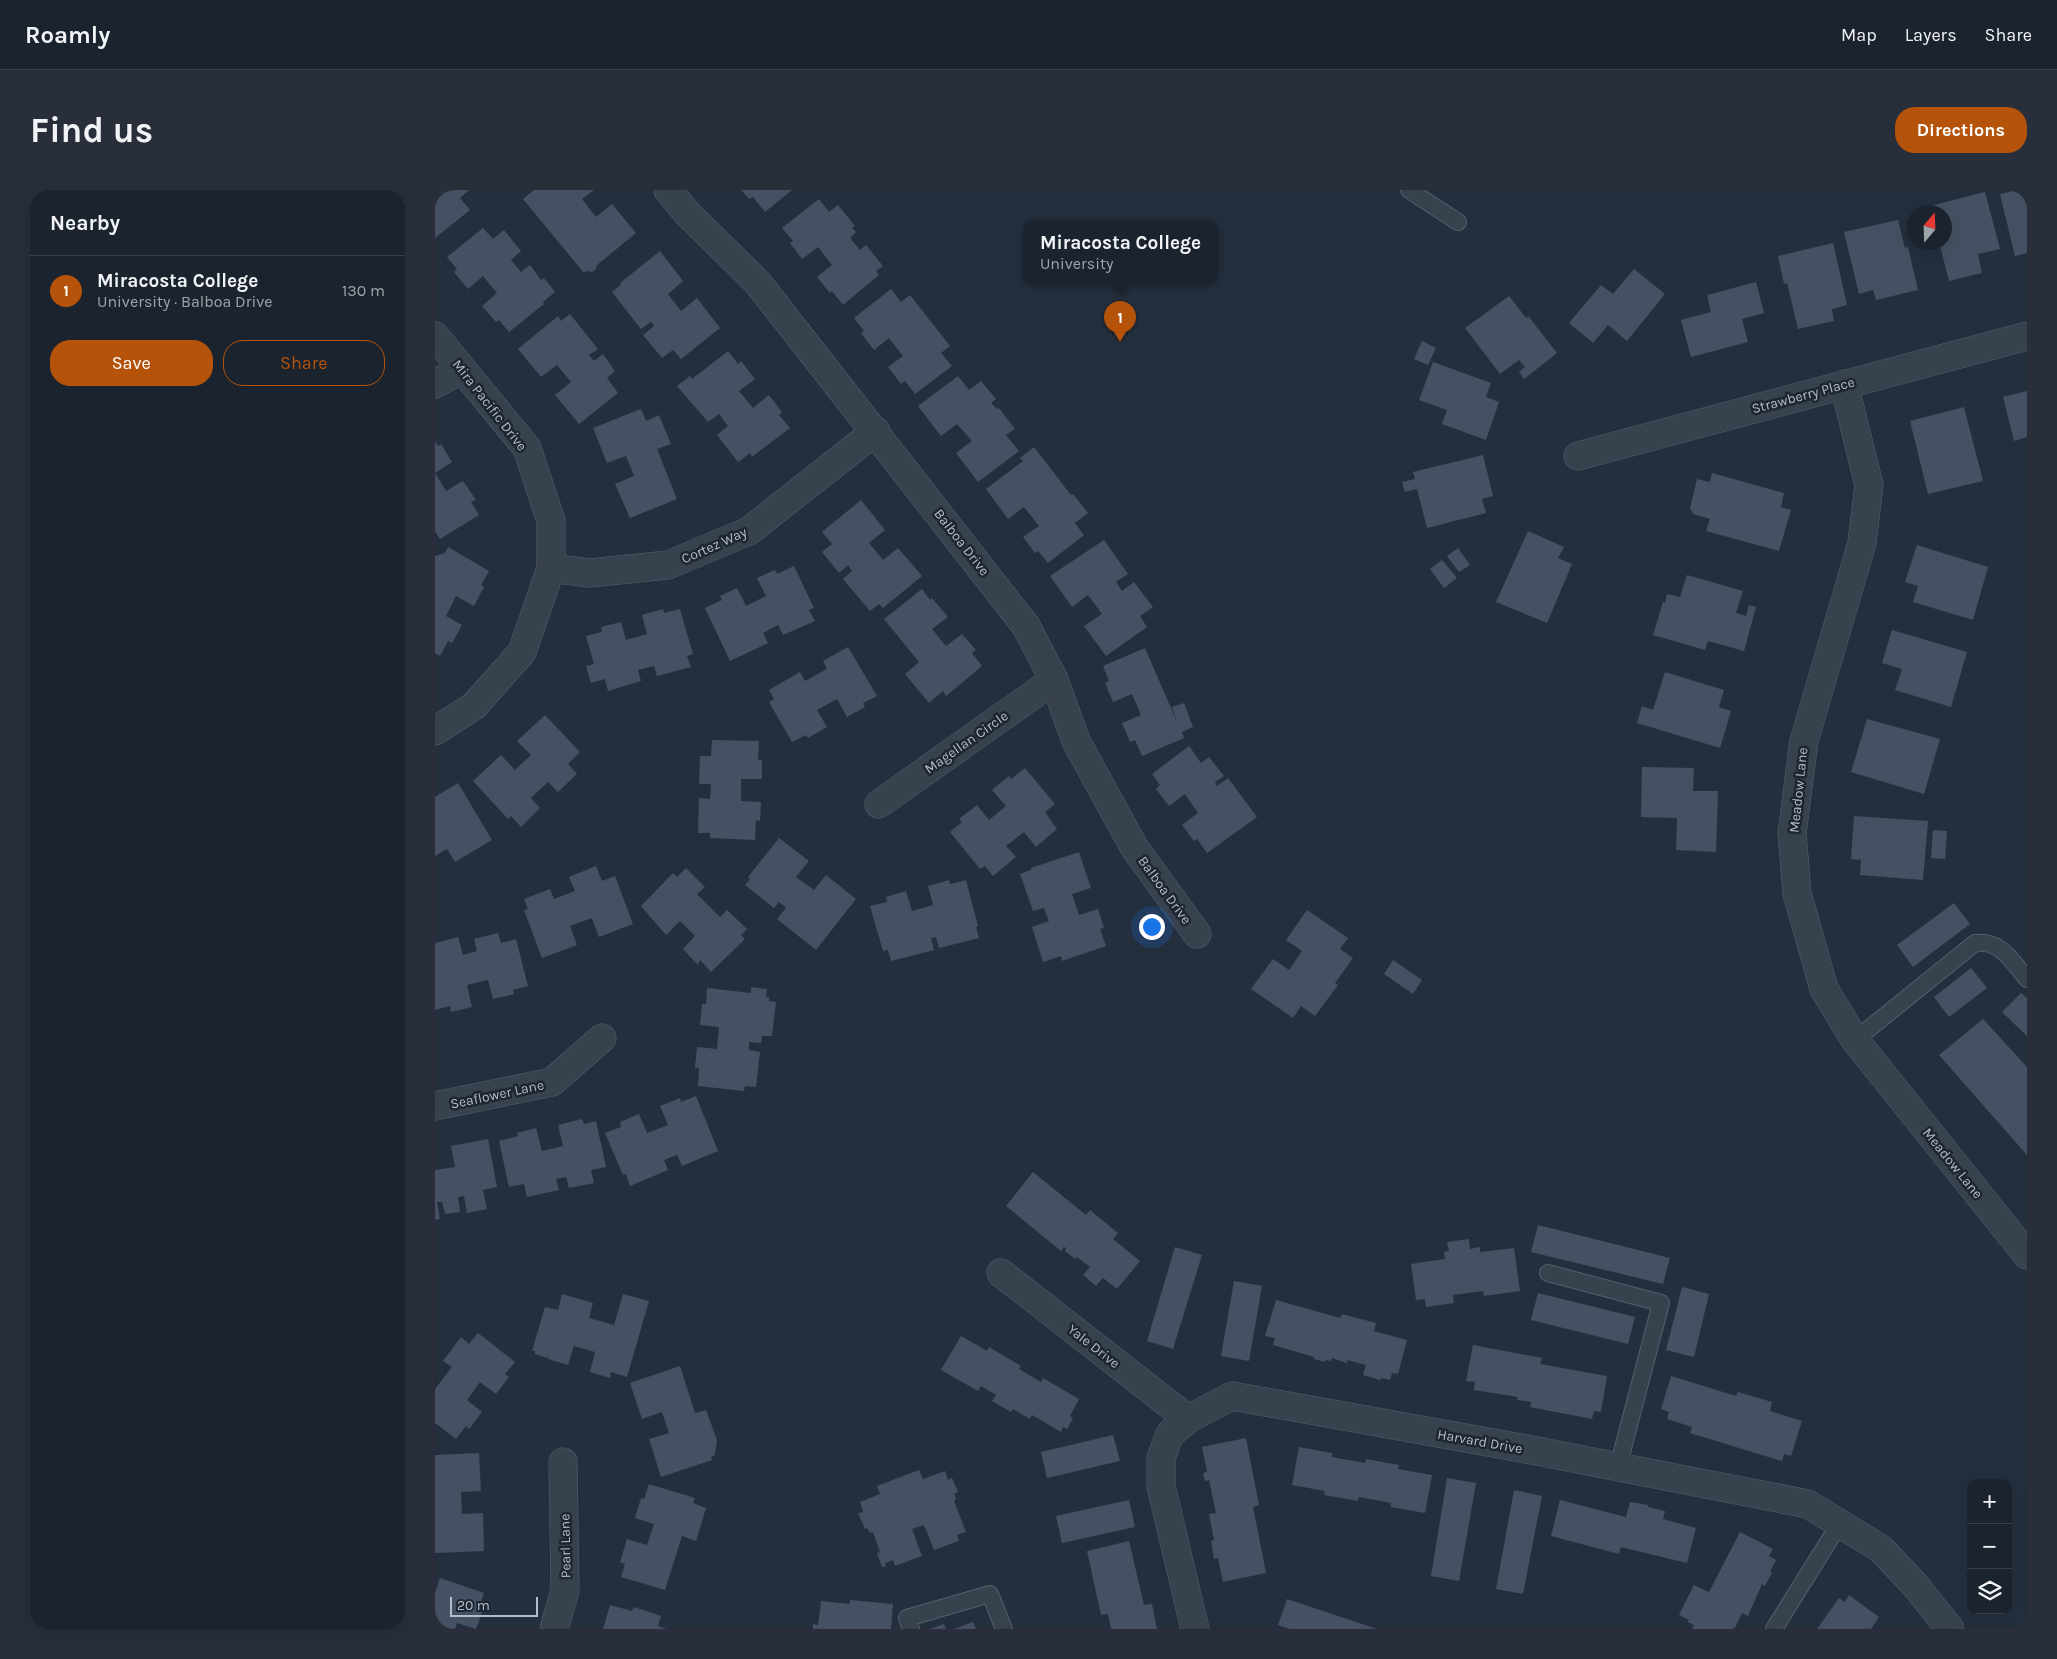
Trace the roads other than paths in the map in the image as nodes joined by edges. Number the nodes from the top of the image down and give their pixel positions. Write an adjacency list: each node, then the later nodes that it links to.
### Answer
1 (668, 190): 9 (street, Balboa Drive)
2 (1409, 190): 3 (lane)
3 (1458, 222)
4 (435, 336): 6 (street, Mira Pacific Drive)
5 (2027, 336): 8 (street, Strawberry Place)
6 (462, 369): 7 (street); 11 (street, Mira Pacific Drive)
7 (435, 384)
8 (1844, 384): 10 (street, Strawberry Place); 18 (street, Meadow Lane)
9 (875, 431): 11 (street, Cortez Way); 12 (street, Balboa Drive)
10 (1578, 456)
11 (551, 568): 13 (street, Mira Pacific Drive)
12 (1054, 680): 14 (street, Magellan Circle); 15 (street, Balboa Drive)
13 (435, 731)
14 (879, 804)
15 (1197, 934)
16 (2027, 978): 18 (lane)
17 (602, 1038): 19 (street, Seaflower Lane)
18 (1855, 1040): 20 (street, Meadow Lane)
19 (435, 1106)
20 (2027, 1255)
21 (1001, 1273): 23 (street, Yale Drive)
22 (1548, 1273): 25 (lane)
23 (1188, 1418): 25 (street, Harvard Drive); 30 (street, Harvard Drive)
24 (563, 1462): 27 (street, Pearl Lane)
25 (1618, 1467): 26 (street, Harvard Drive)
26 (1839, 1523): 31 (lane); 32 (street, Harvard Drive)
27 (554, 1629)
28 (911, 1629): 29 (lane)
29 (1004, 1629)
30 (1195, 1629)
31 (1774, 1629)
32 (1951, 1629)

